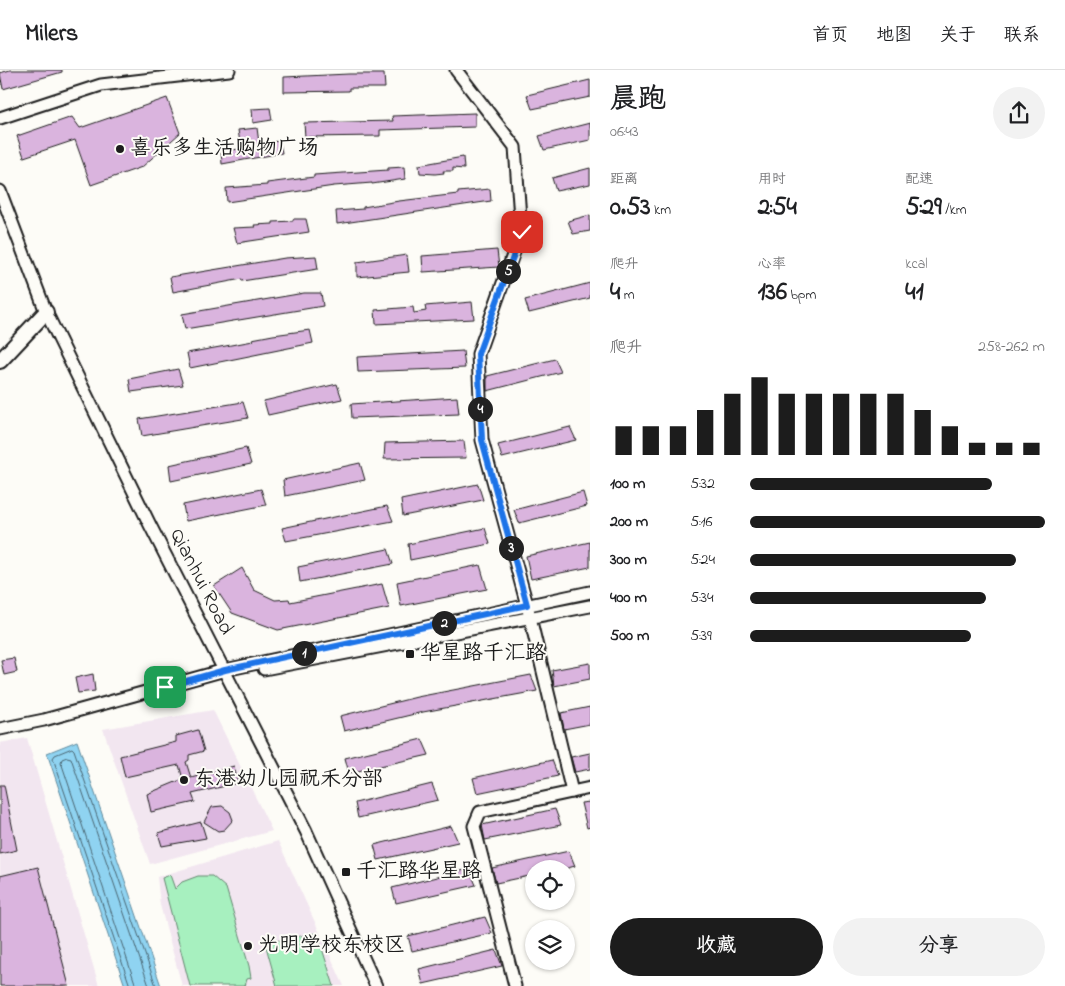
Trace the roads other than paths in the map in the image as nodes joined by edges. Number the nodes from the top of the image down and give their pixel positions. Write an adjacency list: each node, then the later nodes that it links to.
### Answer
1 (229, 70): 3 (street)
2 (456, 70): 8 (street)
3 (0, 118)
4 (0, 191): 5 (street, Qianhui Road)
5 (46, 312): 6 (main road); 11 (street, Qianhui Road)
6 (0, 361)
7 (590, 592): 8 (street)
8 (527, 605): 10 (street); 11 (street)
9 (590, 606): 10 (street)
10 (530, 618): 11 (street); 14 (street)
11 (225, 670): 12 (street); 15 (street, Qianhui Road)
12 (0, 729)
13 (590, 788): 14 (street)
14 (572, 792): 16 (street)
15 (376, 986)
16 (515, 986)

